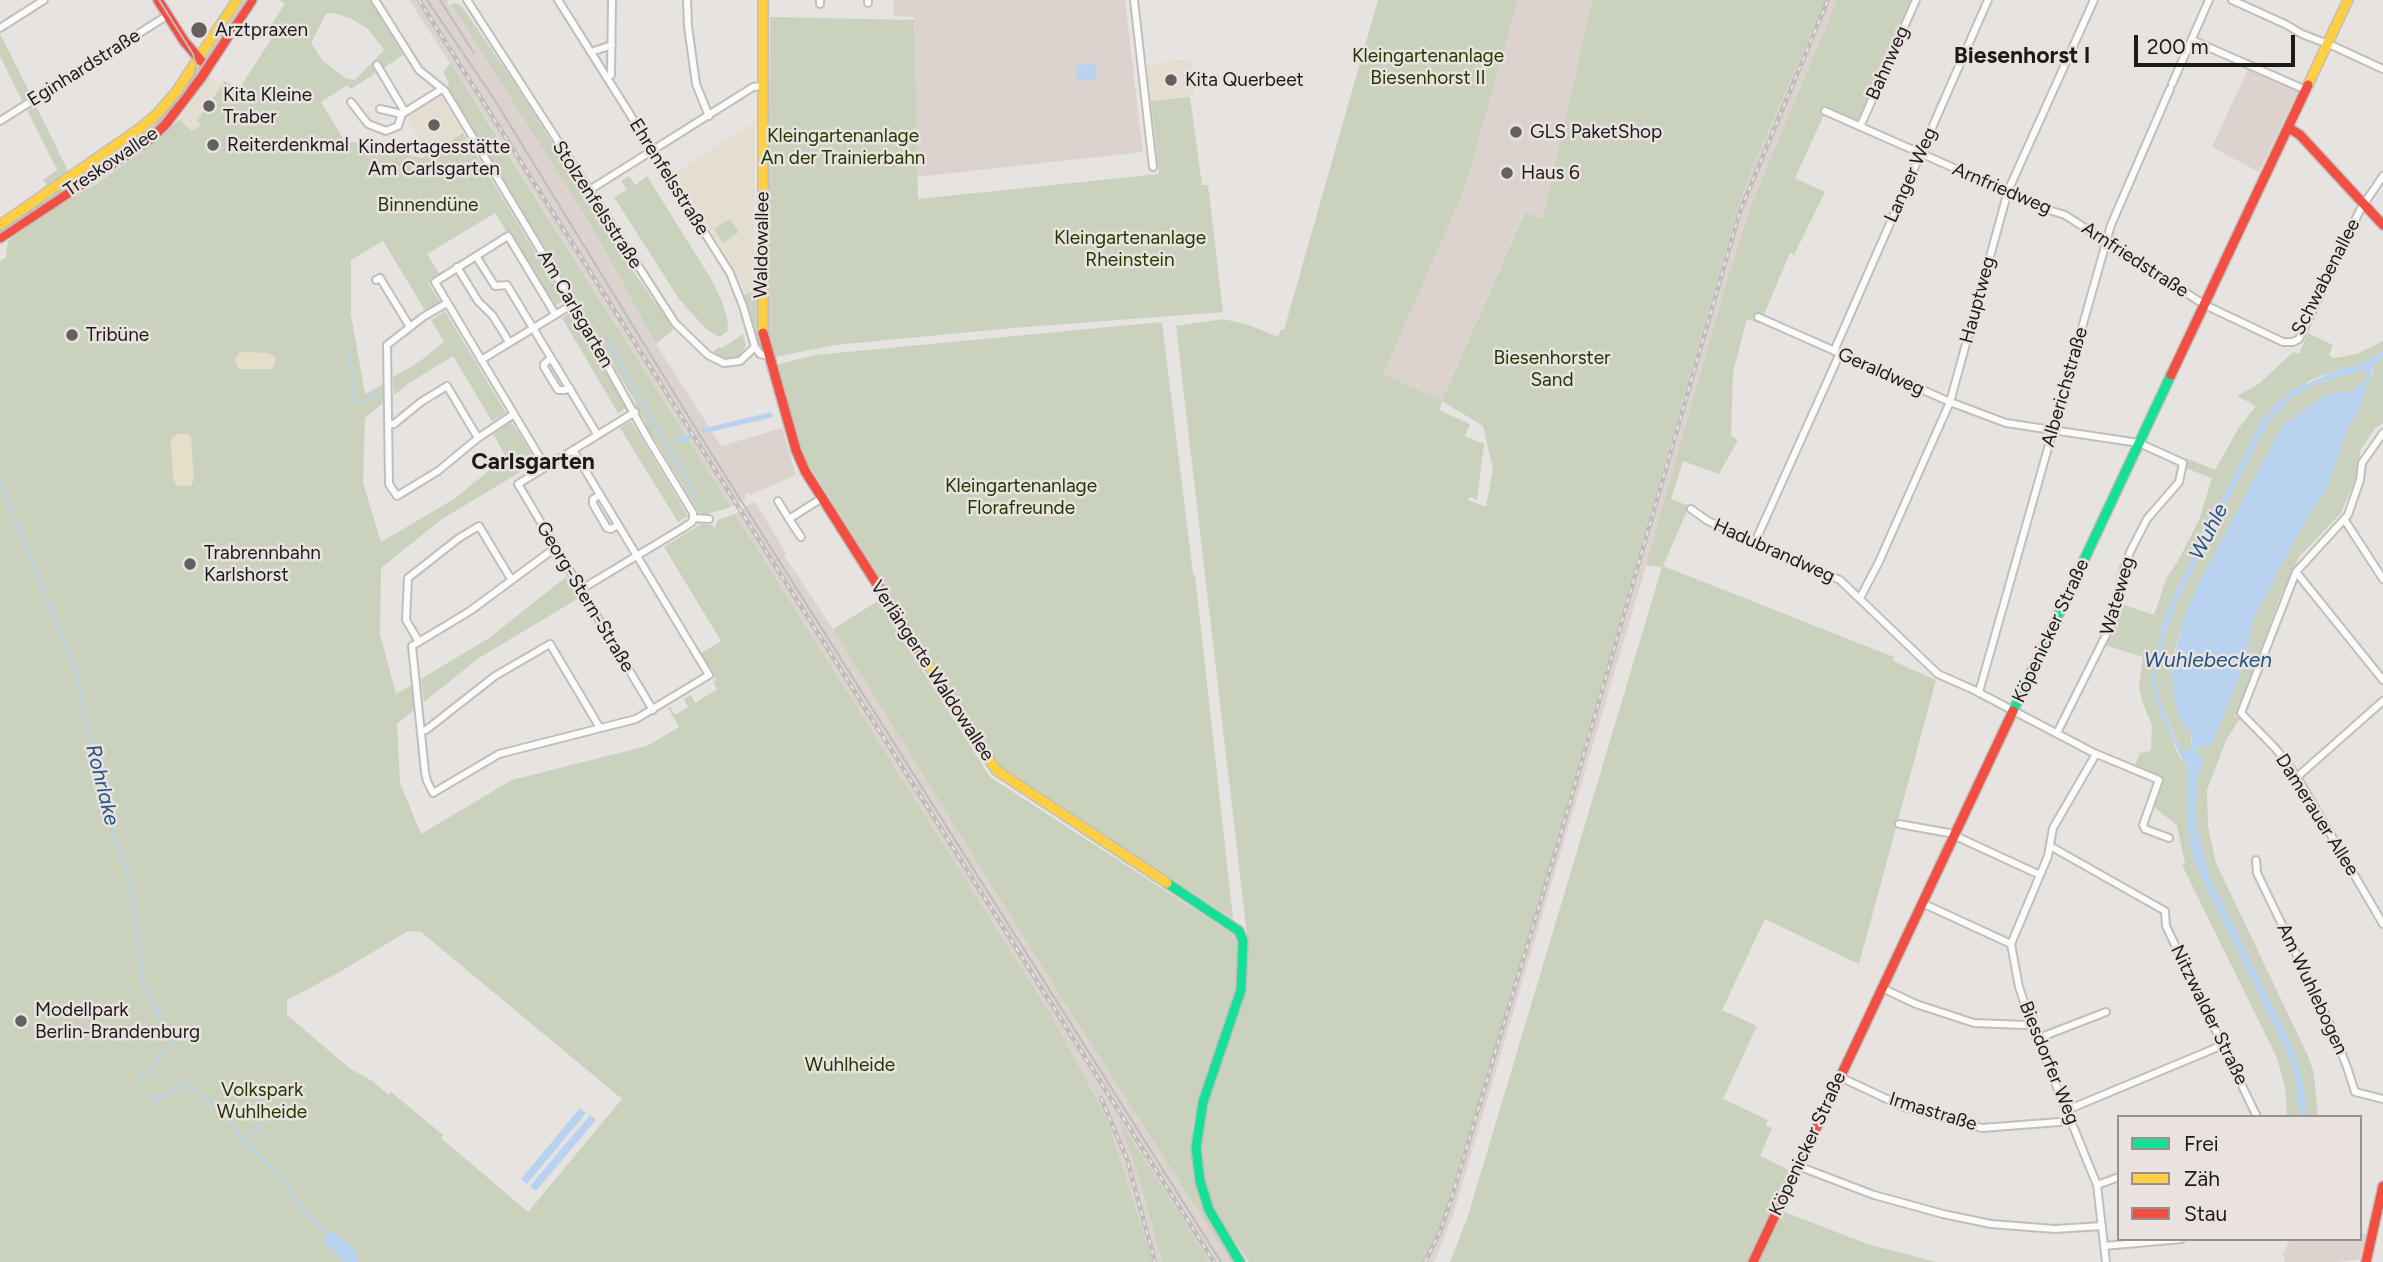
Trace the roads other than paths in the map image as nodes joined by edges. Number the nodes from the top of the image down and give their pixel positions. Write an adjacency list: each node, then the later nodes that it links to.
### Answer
1 (44, 0): 20 (street)
2 (158, 0): 19 (main road)
3 (237, 0): 25 (main road, Treskowallee)
4 (252, 0): 27 (main road, Treskowallee)
5 (375, 0): 31 (street, Am Carlsgarten)
6 (477, 0): 18 (street)
7 (558, 0): 24 (street, Ehrenfelsstraße)
8 (612, 0): 23 (street)
9 (687, 0): 37 (street)
10 (763, 0): 30 (main road, Waldowallee)
11 (1134, 0): 43 (street)
12 (1916, 0): 39 (street, Bahnweg)
13 (1988, 0): 42 (street, Langer Weg)
14 (2094, 0): 46 (street, Hauptweg)
15 (2209, 0): 21 (street, Alberichstraße)
16 (2232, 0): 22 (street)
17 (2348, 0): 22 (main road, Köpenicker Straße)
18 (468, 2): 45 (street, Stolzenfelsstraße)
19 (167, 15): 25 (main road); 38 (street, Eginhardstraße)
20 (0, 28)
21 (2192, 40): 32 (street); 52 (street, Alberichstraße)
22 (2328, 44): 28 (street); 32 (main road, Köpenicker Straße)
23 (612, 45): 24 (street); 29 (street)
24 (591, 52): 29 (street, Ehrenfelsstraße)
25 (199, 59): 27 (main road); 49 (main road, Treskowallee)
26 (377, 65): 36 (street)
27 (208, 67): 51 (main road, Treskowallee)
28 (2383, 69)
29 (607, 77): 41 (street, Ehrenfelsstraße)
30 (762, 86): 37 (street); 69 (main road, Waldowallee)
31 (442, 89): 36 (street); 57 (street, Am Carlsgarten)
32 (2306, 90): 40 (main road, Köpenicker Straße)
33 (351, 102): 36 (street)
34 (380, 109): 36 (street)
35 (1825, 111): 39 (street, Arnfriedweg)
36 (403, 113)
37 (709, 116): 41 (street)
38 (0, 121)
39 (1860, 127): 42 (street, Arnfriedweg)
40 (2289, 128): 47 (main road); 58 (main road, Köpenicker Straße)
41 (653, 151): 45 (street); 65 (street, Ehrenfelsstraße)
42 (1921, 153): 46 (street, Arnfriedweg); 66 (street, Langer Weg)
43 (1153, 167)
44 (2383, 176): 47 (street, Schwabenallee)
45 (588, 191): 65 (street, Stolzenfelsstraße)
46 (2008, 191): 48 (street, Arnfriedweg); 71 (street, Hauptweg)
47 (2364, 204): 50 (main road); 64 (street, Schwabenallee)
48 (2065, 215): 52 (street, Arnfriedstraße)
49 (0, 225)
50 (2383, 225)
51 (0, 238)
52 (2107, 242): 58 (street, Arnfriedstraße); 75 (street, Alberichstraße)
53 (476, 256): 54 (street); 59 (street); 62 (street)
54 (457, 267): 56 (street); 63 (street)
55 (376, 280): 61 (street)
56 (447, 303): 61 (street); 68 (street)
57 (573, 304): 59 (street); 72 (street, Am Carlsgarten)
58 (2208, 306): 64 (street, Arnfriedstraße); 79 (main road, Köpenicker Straße)
59 (555, 314): 62 (street)
60 (1758, 317): 66 (street, Geraldweg)
61 (410, 327): 74 (street)
62 (533, 328): 63 (street); 67 (street)
63 (509, 342): 68 (street)
64 (2293, 342)
65 (755, 347): 69 (street)
66 (1837, 352): 71 (street, Geraldweg); 93 (street, Langer Weg)
67 (551, 358): 70 (street); 70 (street)
68 (481, 360): 73 (street)
69 (769, 360): 84 (main road, Verlängerte Waldowallee)
70 (569, 388): 77 (street)
71 (1950, 402): 75 (street, Geraldweg); 100 (street, Hauptweg)
72 (635, 412): 77 (street); 87 (street, Am Carlsgarten)
73 (514, 414): 78 (street); 82 (street)
74 (388, 424): 78 (street); 78 (street)
75 (2053, 431): 79 (street, Geraldweg); 103 (street, Alberichstraße)
76 (2383, 433): 90 (street)
77 (597, 435): 80 (street)
78 (478, 438)
79 (2139, 443): 81 (street, Geraldweg); 106 (main road, Köpenicker Straße)
80 (573, 450): 82 (street); 83 (street)
81 (2183, 463): 109 (street, Wateweg)
82 (545, 466): 94 (street, Georg-Stern-Straße)
83 (600, 495): 91 (street); 91 (street)
84 (822, 498): 89 (street); 139 (main road, Verlängerte Waldowallee)
85 (778, 501): 89 (street)
86 (1691, 509): 93 (street, Hadubrandweg)
87 (694, 518): 88 (street); 95 (street)
88 (709, 519)
89 (789, 519): 92 (street)
90 (2344, 519): 96 (street); 98 (street)
91 (618, 525): 95 (street)
92 (801, 537)
93 (1755, 542): 100 (street, Hadubrandweg)
94 (555, 548): 97 (street); 99 (street, Georg-Stern-Straße)
95 (637, 556): 99 (street); 105 (street)
96 (2296, 572): 102 (street); 111 (street, Damerauer Allee)
97 (511, 579): 101 (street); 101 (street)
98 (2383, 579)
99 (580, 590): 105 (street, Georg-Stern-Straße)
100 (1860, 598): 103 (street, Hadubrandweg)
101 (419, 642): 108 (street)
102 (2383, 681)
103 (1979, 692): 106 (street, Hadubrandweg)
104 (2383, 701): 111 (street)
105 (653, 710): 107 (street)
106 (2013, 711): 109 (street, Hadubrandweg); 113 (main road, Köpenicker Straße)
107 (600, 728): 108 (street); 108 (street)
108 (421, 731)
109 (2057, 733): 110 (street, Hadubrandweg)
110 (2096, 754): 114 (street, Hadubrandweg); 115 (street)
111 (2297, 777): 119 (street, Damerauer Allee)
112 (1899, 824): 113 (street)
113 (1954, 836): 117 (street); 118 (main road, Köpenicker Straße)
114 (2169, 838)
115 (2050, 846): 117 (street); 125 (street, Nitzwalder Straße)
116 (2256, 860): 127 (street, Am Wuhlebogen)
117 (2040, 875): 120 (street)
118 (1923, 902): 120 (street); 121 (main road, Köpenicker Straße)
119 (2383, 924)
120 (2011, 944): 123 (street, Biesdorfer Weg)
121 (1882, 988): 123 (street); 126 (main road, Köpenicker Straße)
122 (2106, 1012): 124 (street)
123 (2031, 1023): 124 (street, Biesdorfer Weg)
124 (2036, 1039): 128 (street, Biesdorfer Weg)
125 (2223, 1045): 128 (street); 129 (street, Nitzwalder Straße)
126 (1840, 1077): 130 (street, Irmastraße); 131 (main road, Köpenicker Straße)
127 (2383, 1099)
128 (2067, 1110): 130 (street, Biesdorfer Weg)
129 (2256, 1115)
130 (2072, 1121): 133 (street, Biesdorfer Weg)
131 (1798, 1166): 136 (street); 140 (main road, Köpenicker Straße)
132 (2117, 1178): 133 (street)
133 (2097, 1185): 136 (street, Biesdorfer Weg)
134 (2383, 1186): 135 (main road)
135 (2381, 1208): 142 (main road)
136 (2102, 1226): 138 (street, Biesdorfer Weg)
137 (2159, 1241): 138 (street)
138 (2104, 1246): 141 (street, Biesdorfer Weg)
139 (1240, 1262)
140 (1753, 1262)
141 (2106, 1262)
142 (2366, 1262)

